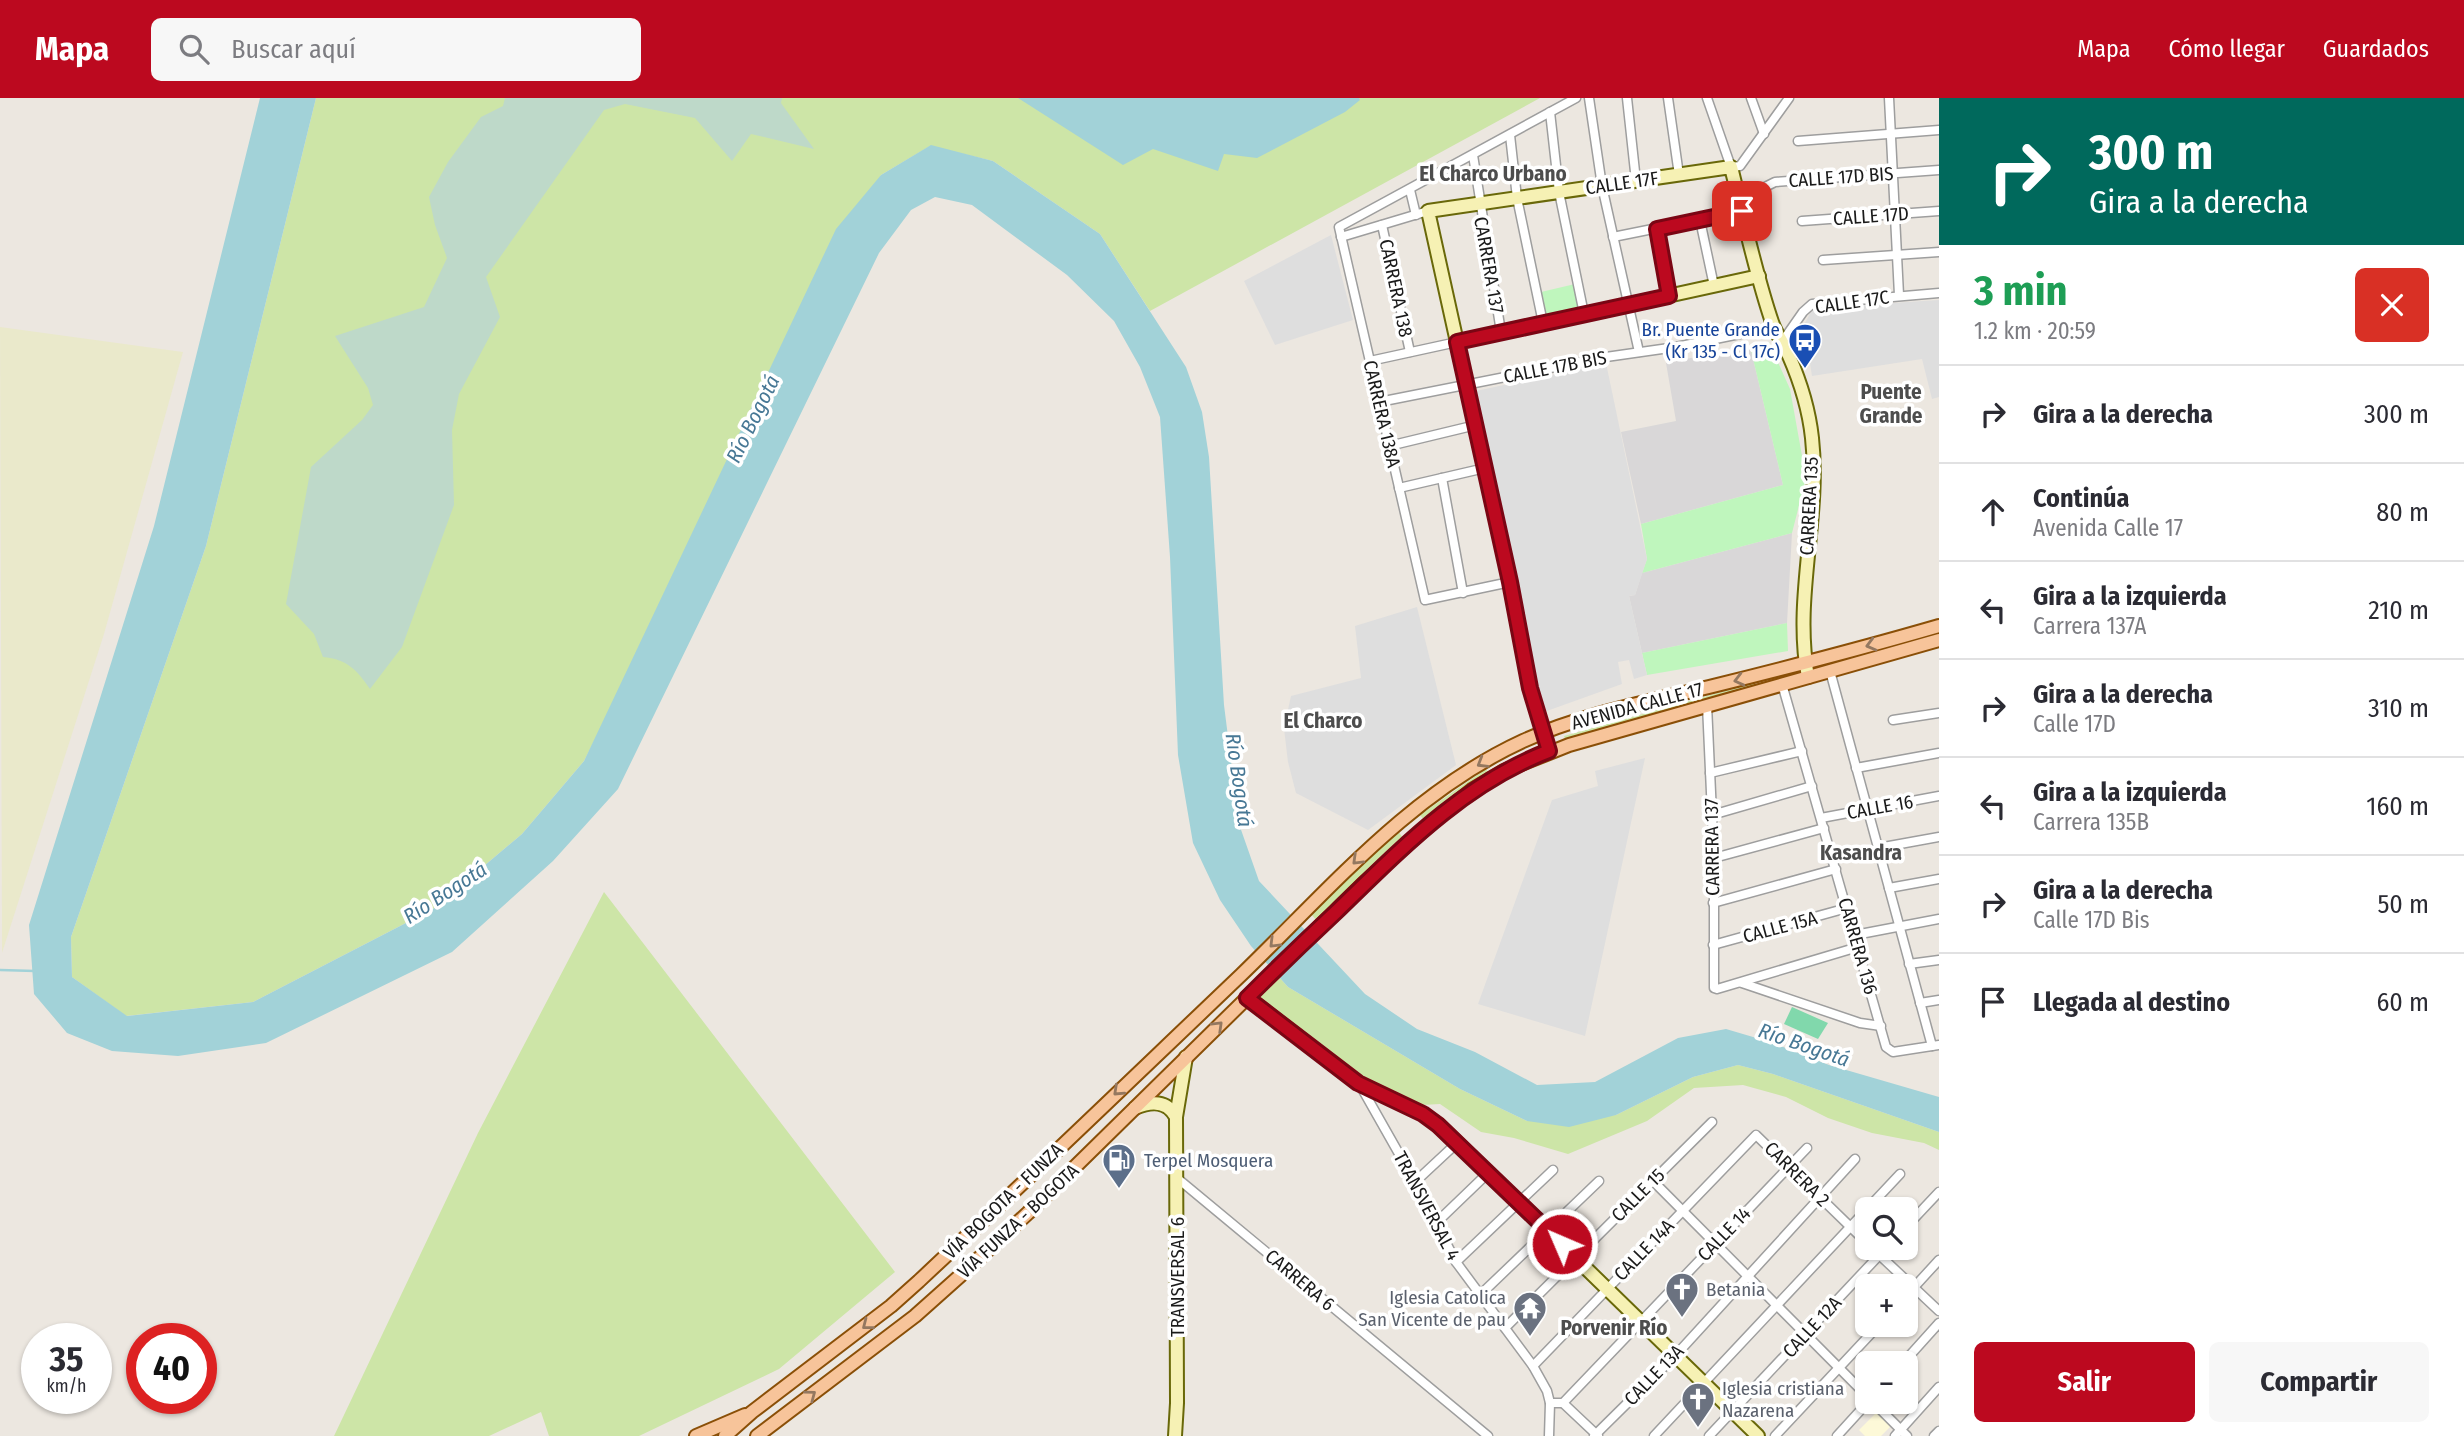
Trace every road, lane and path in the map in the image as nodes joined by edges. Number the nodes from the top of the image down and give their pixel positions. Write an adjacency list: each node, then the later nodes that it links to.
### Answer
1 (1576, 98): 9 (street)
2 (1589, 98): 21 (street)
3 (1627, 98): 20 (street)
4 (1668, 98): 19 (street)
5 (1707, 98): 16 (street, CARRERA 135)
6 (1751, 98): 12 (street)
7 (1788, 98): 12 (street)
8 (1889, 98): 11 (street)
9 (1550, 112): 13 (street); 23 (street)
10 (1939, 130): 11 (street)
11 (1891, 132): 14 (street); 18 (street)
12 (1764, 134): 16 (street)
13 (1510, 135): 15 (street); 24 (street)
14 (1798, 141)
15 (1473, 155): 22 (street); 25 (street, CARRERA 137)
16 (1731, 167): 19 (street, CALLE 17F); 26 (street, CARRERA 135)
17 (1939, 170): 18 (street, CALLE 17D BIS)
18 (1894, 173): 26 (street, CALLE 17D BIS); 29 (street)
19 (1679, 175): 20 (street, CALLE 17F)
20 (1636, 181): 21 (street, CALLE 17F)
21 (1602, 186): 23 (street, CALLE 17F); 35 (street)
22 (1410, 190): 28 (street); 34 (street)
23 (1559, 192): 24 (street, CALLE 17F); 45 (street)
24 (1517, 198): 25 (street, CALLE 17F); 46 (street)
25 (1479, 204): 28 (street, CALLE 17F); 48 (street, CARRERA 137)
26 (1746, 206): 30 (street, CALLE 17D BIS); 39 (street, CARRERA 135)
27 (1939, 211): 29 (street, CALLE 17D)
28 (1422, 213): 32 (street, CALLE 17F); 49 (street)
29 (1895, 214): 31 (street, CALLE 17D); 37 (street)
30 (1700, 220): 33 (street, CALLE 17D BIS); 40 (street)
31 (1802, 221)
32 (1382, 225): 34 (street, CALLE 17F); 51 (street, CARRERA 138)
33 (1657, 229): 35 (street, CALLE 17D BIS); 43 (street)
34 (1340, 232): 53 (street, CARRERA 138A)
35 (1613, 237): 44 (street)
36 (1939, 253): 37 (street)
37 (1897, 254): 38 (street); 42 (street)
38 (1823, 260)
39 (1759, 276): 40 (street); 47 (street, CARRERA 135)
40 (1714, 286): 43 (street)
41 (1939, 293): 42 (street, CALLE 17C)
42 (1899, 295): 50 (street, CALLE 17C)
43 (1669, 296): 44 (street)
44 (1628, 304): 45 (street); 52 (street)
45 (1584, 314): 46 (street)
46 (1543, 323): 48 (street)
47 (1774, 327): 50 (street, CARRERA 135); 52 (street, CALLE 17B BIS)
48 (1501, 332): 49 (street)
49 (1457, 342): 51 (street); 54 (street)
50 (1782, 342): 65 (street, CARRERA 135)
51 (1410, 352): 53 (street)
52 (1639, 352): 54 (street, CALLE 17B BIS)
53 (1370, 361): 55 (street, CARRERA 138A)
54 (1467, 385): 55 (street, CALLE 17B BIS); 56 (street)
55 (1379, 402): 57 (street, CARRERA 138A)
56 (1476, 425): 57 (street); 58 (street)
57 (1389, 446): 60 (street, CARRERA 138A)
58 (1485, 468): 59 (street); 61 (street)
59 (1442, 478): 60 (street); 62 (street)
60 (1399, 488): 62 (street, CARRERA 138A)
61 (1510, 582): 62 (street); 72 (street)
62 (1463, 593)
63 (1939, 626): 65 (main road, AVENIDA CALLE 17, one-way to 65)
64 (1939, 640): 66 (main road, AVENIDA CALLE 17)
65 (1805, 663): 67 (street, CARRERA 135); 72 (main road, AVENIDA CALLE 17, one-way to 72)
66 (1830, 671): 67 (main road, AVENIDA CALLE 17); 76 (street)
67 (1808, 677): 68 (main road, AVENIDA CALLE 17)
68 (1783, 684): 69 (main road, AVENIDA CALLE 17); 74 (street, CARRERA 136)
69 (1707, 705): 73 (main road, AVENIDA CALLE 17); 77 (street, CARRERA 137)
70 (1939, 713): 71 (street)
71 (1893, 720)
72 (1543, 732): 73 (street); 81 (main road, AVENIDA CALLE 17, one-way to 81)
73 (1549, 751): 85 (main road, AVENIDA CALLE 17)
74 (1802, 751): 77 (street); 78 (street, CARRERA 136)
75 (1939, 753): 76 (street)
76 (1856, 768): 80 (street)
77 (1710, 773): 82 (street, CARRERA 137)
78 (1812, 786): 82 (street); 83 (street, CARRERA 136)
79 (1939, 796): 80 (street, CALLE 16)
80 (1867, 808): 83 (street, CALLE 16); 87 (street)
81 (1408, 815): 85 (main road); 94 (main road, AVENIDA CALLE 17, one-way to 94)
82 (1712, 816): 88 (street, CARRERA 137)
83 (1821, 818): 84 (street, CARRERA 136)
84 (1824, 828): 88 (street, CALLE 16); 89 (street, CARRERA 136)
85 (1421, 831): 103 (main road, AVENIDA CALLE 17)
86 (1939, 837): 87 (street)
87 (1878, 848): 91 (street)
88 (1714, 858): 92 (street, CARRERA 137)
89 (1836, 869): 92 (street); 93 (street, CARRERA 136)
90 (1939, 879): 91 (street)
91 (1889, 888): 96 (street)
92 (1713, 903): 98 (street, CARRERA 137)
93 (1847, 908): 97 (street, CARRERA 136); 98 (street, CALLE 15A)
94 (1306, 911): 136 (main road, VÍA BOGOTA - FUNZA, one-way to 136)
95 (1939, 919): 96 (street)
96 (1899, 927): 97 (street); 101 (street)
97 (1855, 935): 99 (street, CARRERA 136)
98 (1713, 945): 102 (street, CARRERA 137)
99 (1858, 947): 102 (street); 107 (street, CARRERA 136)
100 (1939, 960): 101 (street)
101 (1909, 964): 106 (street)
102 (1742, 983): 107 (street)
103 (1260, 985): 104 (main road, VÍA FUNZA - BOGOTA)
104 (1247, 998): 109 (main road, VÍA FUNZA - BOGOTA, one-way to 104); 110 (street)
105 (1939, 1000): 106 (street)
106 (1920, 1003): 108 (street)
107 (1881, 1026): 108 (street, CARRERA 136)
108 (1935, 1045)
109 (1186, 1058): 111 (main road, VÍA FUNZA - BOGOTA); 112 (street, TRANSVERSAL 6)
110 (1358, 1083): 115 (street); 125 (street, TRANSVERSAL 4)
111 (1134, 1108): 112 (street); 143 (main road, VÍA FUNZA - BOGOTA)
112 (1177, 1117): 122 (street, TRANSVERSAL 6)
113 (1712, 1122): 124 (street, CALLE 15)
114 (1756, 1135): 118 (street, CARRERA 2); 129 (street, CALLE 14A)
115 (1458, 1142): 120 (street); 125 (street)
116 (1807, 1147): 118 (street, CALLE 14)
117 (1855, 1159): 127 (street, CALLE 13A)
118 (1788, 1167): 127 (street, CARRERA 2); 135 (street, CALLE 14)
119 (1553, 1170): 128 (street)
120 (1489, 1172): 128 (street); 131 (street)
121 (1900, 1174): 132 (street)
122 (1177, 1178): 176 (street, TRANSVERSAL 6); 177 (street, CARRERA 6)
123 (1599, 1181): 133 (street)
124 (1653, 1181): 129 (street); 137 (street, CALLE 15)
125 (1415, 1182): 131 (street, TRANSVERSAL 4)
126 (1939, 1192): 130 (street)
127 (1819, 1196): 132 (street, CARRERA 2); 144 (street, CALLE 13A)
128 (1519, 1202): 133 (street); 141 (street)
129 (1682, 1211): 135 (street); 146 (street, CALLE 14A)
130 (1918, 1214)
131 (1436, 1223): 141 (street, TRANSVERSAL 4)
132 (1850, 1227): 134 (street, CARRERA 2); 149 (street)
133 (1548, 1230): 137 (street); 148 (street)
134 (1855, 1232)
135 (1715, 1244): 144 (street); 151 (street, CALLE 14)
136 (946, 1256): 143 (main road); 166 (main road, VÍA BOGOTA - FUNZA, one-way to 166)
137 (1575, 1258): 146 (street); 153 (street, CALLE 15)
138 (1875, 1260): 154 (street, CALLE 12A)
139 (1885, 1260): 142 (street)
140 (1939, 1260): 145 (street)
141 (1456, 1262): 148 (street, TRANSVERSAL 4)
142 (1900, 1274)
143 (961, 1275): 175 (main road, VÍA FUNZA - BOGOTA, one-way to 143)
144 (1747, 1275): 149 (street); 157 (street, CALLE 13A)
145 (1918, 1282)
146 (1607, 1289): 151 (street); 158 (street, CALLE 14A)
147 (1918, 1292): 150 (street)
148 (1480, 1295): 153 (street, TRANSVERSAL 4)
149 (1776, 1305): 154 (street); 160 (street)
150 (1939, 1311)
151 (1640, 1322): 157 (street); 164 (street, CALLE 14)
152 (1939, 1323): 156 (street)
153 (1505, 1328): 158 (street, TRANSVERSAL 4)
154 (1805, 1334): 159 (street); 165 (street, CALLE 12A)
155 (1868, 1337): 159 (street)
156 (1914, 1351)
157 (1675, 1356): 160 (street); 172 (street, CALLE 13A)
158 (1533, 1366): 163 (street, TRANSVERSAL 4)
159 (1839, 1367): 161 (street); 182 (street)
160 (1703, 1384): 165 (street); 179 (street)
161 (1855, 1384)
162 (1939, 1387): 171 (street)
163 (1550, 1403): 164 (street); 178 (street, TRANSVERSAL 4)
164 (1563, 1403): 172 (street)
165 (1732, 1411): 180 (street, CALLE 12A); 181 (street)
166 (752, 1412): 170 (main road, VÍA BOGOTA - FUNZA); 174 (main road, VÍA BOGOTA - FUNZA)
167 (1858, 1414): 183 (street)
168 (1882, 1414): 171 (street)
169 (1939, 1432): 184 (street)
170 (708, 1434): 173 (main road, VÍA BOGOTA - FUNZA)
171 (1901, 1434)
172 (1596, 1435)
173 (696, 1436)
174 (725, 1436)
175 (757, 1436)
176 (1175, 1436)
177 (1488, 1436)
178 (1549, 1436)
179 (1654, 1436)
180 (1709, 1436)
181 (1758, 1436)
182 (1775, 1436)
183 (1837, 1436)
184 (1934, 1436)

